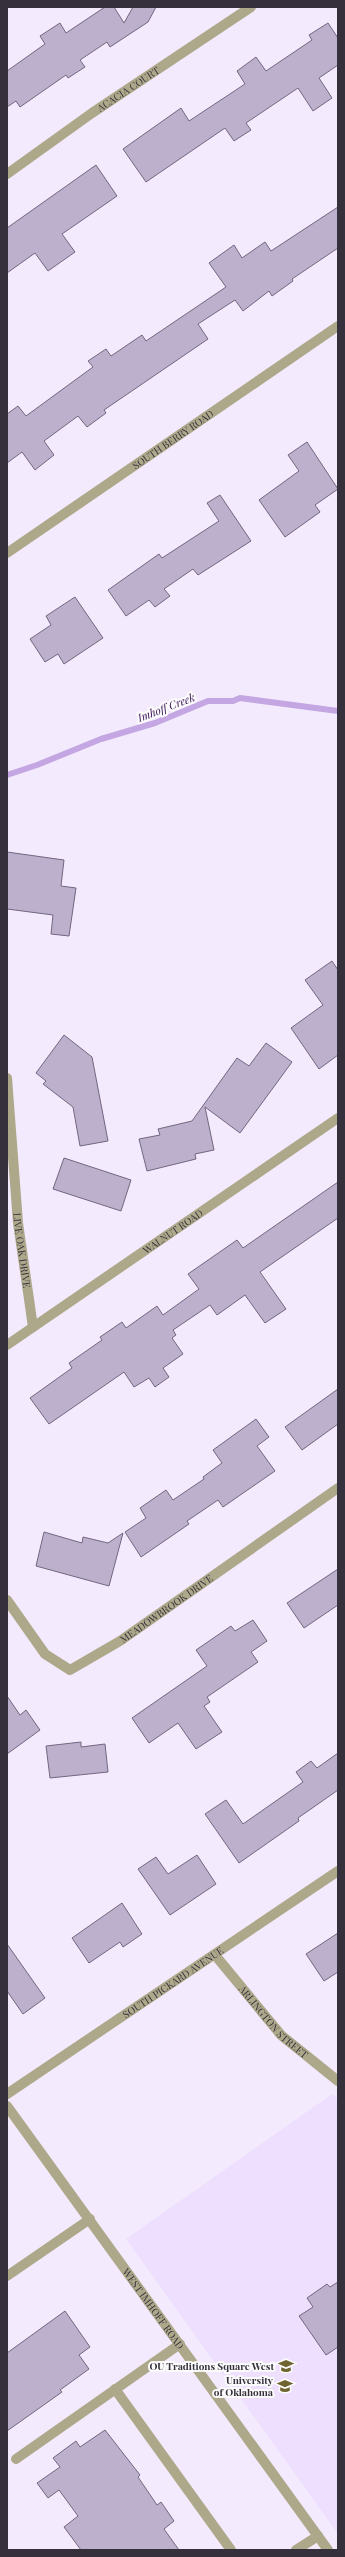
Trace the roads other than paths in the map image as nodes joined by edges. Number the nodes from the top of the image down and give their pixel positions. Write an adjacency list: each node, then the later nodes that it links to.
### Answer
1 (250, 7): 2 (street, ACACIA COURT)
2 (7, 174)
3 (338, 326): 4 (street, SOUTH BERRY ROAD)
4 (7, 553)
5 (7, 1078): 7 (street, LIVE OAK DRIVE)
6 (338, 1118): 7 (street, WALNUT ROAD)
7 (33, 1327): 8 (street, WALNUT ROAD)
8 (7, 1345)
9 (338, 1488): 10 (street, MEADOWBROOK DRIVE)
10 (7, 1600)
11 (338, 1871): 12 (street, SOUTH PICKARD AVENUE)
12 (215, 1955): 13 (street, ARLINGTON STREET); 14 (street, SOUTH PICKARD AVENUE)
13 (338, 2081)
14 (7, 2094)
15 (7, 2106): 16 (street, WEST IMHOFF ROAD)
16 (90, 2219): 17 (street); 18 (street, WEST IMHOFF ROAD)
17 (7, 2276)
18 (180, 2344): 19 (street); 21 (street, WEST IMHOFF ROAD)
19 (115, 2389): 20 (street); 22 (street)
20 (16, 2459)
21 (318, 2536): 23 (street); 24 (street, WEST IMHOFF ROAD)
22 (231, 2550)
23 (296, 2550)
24 (328, 2550)

